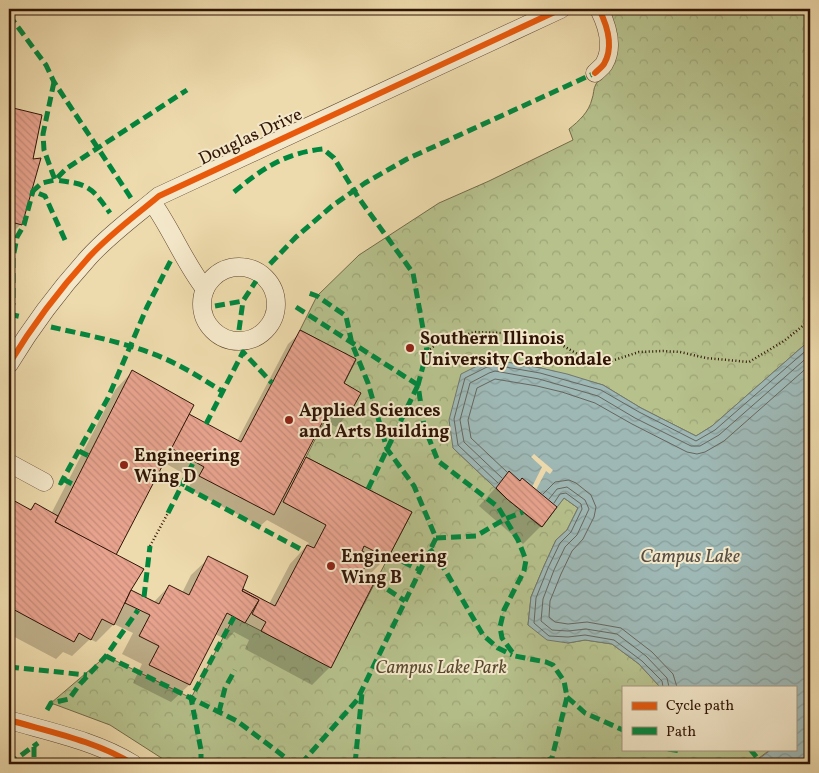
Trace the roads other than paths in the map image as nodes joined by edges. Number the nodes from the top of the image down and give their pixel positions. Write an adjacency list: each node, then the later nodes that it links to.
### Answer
1 (561, 9): 4 (street, Douglas Drive)
2 (599, 9): 3 (street)
3 (595, 73)
4 (152, 202): 5 (street); 6 (street, Douglas Drive)
5 (205, 289): 5 (street)
6 (9, 364)
7 (9, 463): 8 (street)
8 (44, 482)
9 (9, 720): 10 (street)
10 (132, 764)

